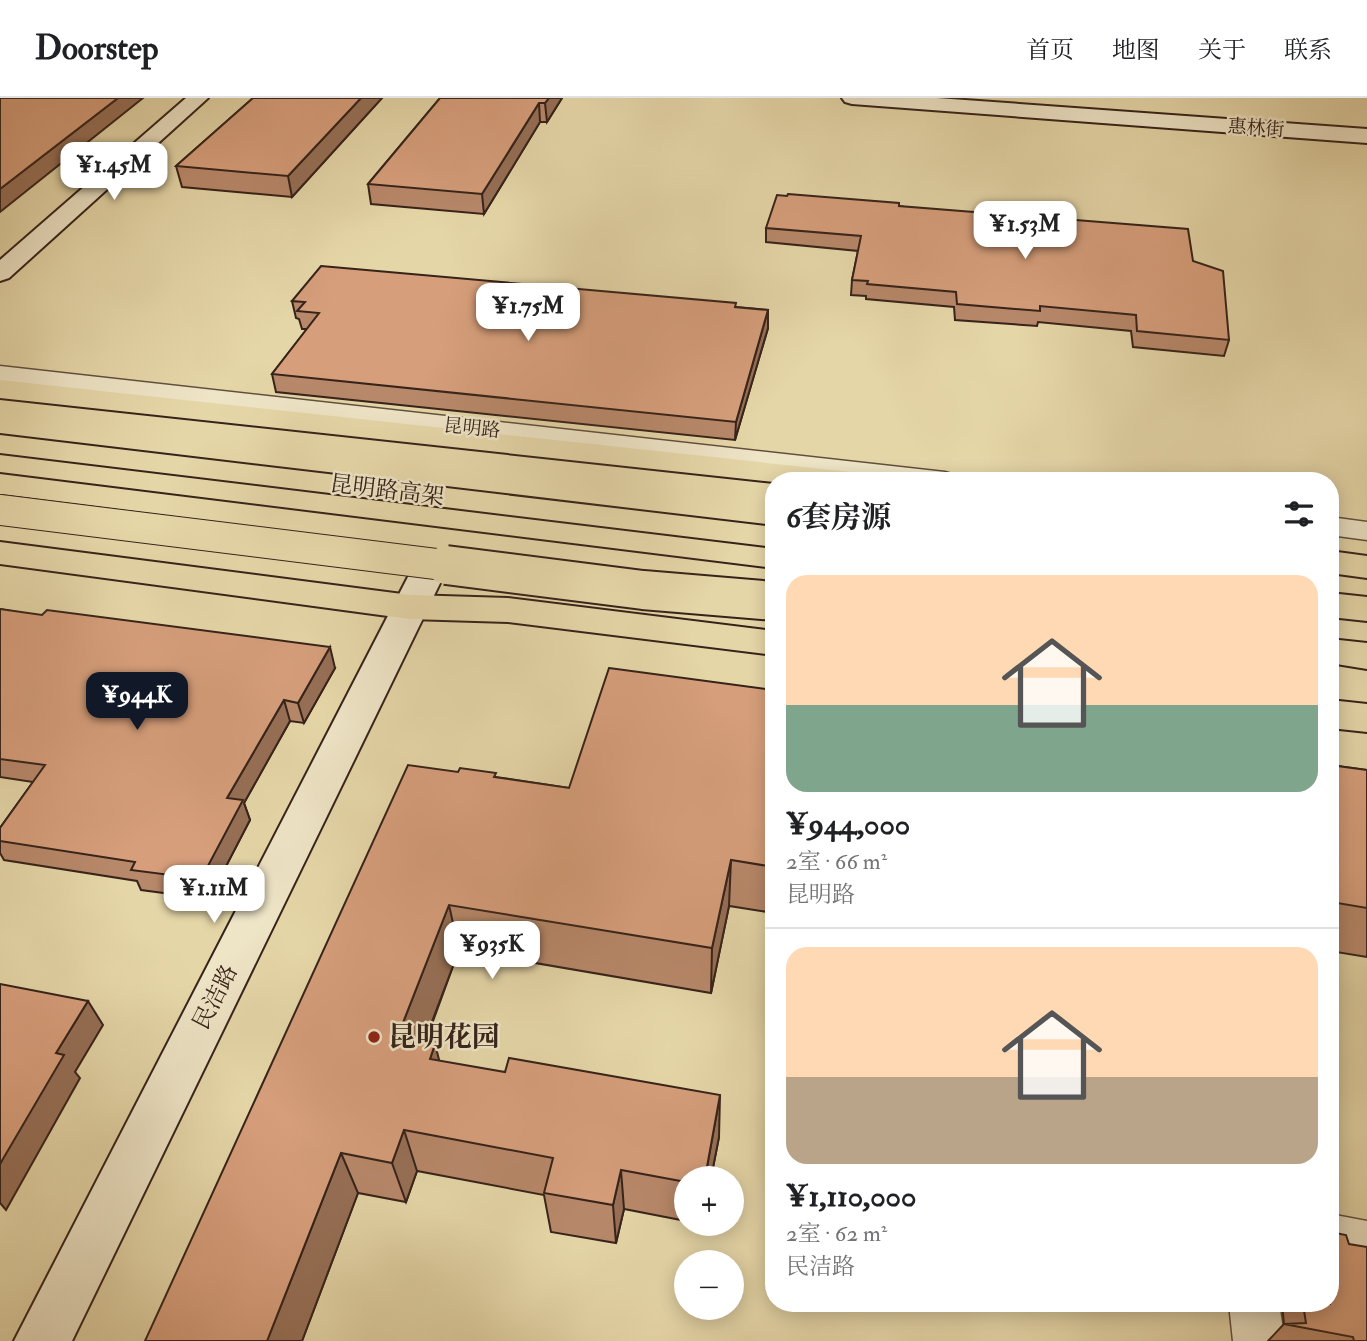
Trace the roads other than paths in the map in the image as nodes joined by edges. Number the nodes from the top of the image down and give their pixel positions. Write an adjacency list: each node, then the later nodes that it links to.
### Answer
1 (198, 98): 4 (street)
2 (852, 98): 3 (street, 惠林街)
3 (1367, 136)
4 (0, 273)
5 (0, 374): 10 (street, 昆明路)
6 (0, 389): 9 (main road)
7 (0, 409): 12 (main road, 昆明路高架)
8 (0, 444): 16 (main road, 昆明路高架)
9 (768, 472)
10 (865, 472)
11 (0, 484): 17 (main road)
12 (765, 497)
13 (0, 510): 22 (main road, bridge)
14 (1339, 527): 15 (street)
15 (1367, 531)
16 (765, 536)
17 (444, 540): 21 (main road); 24 (street, 民洁路)
18 (0, 553): 24 (main road)
19 (1339, 563): 20 (main road)
20 (1367, 567)
21 (765, 580)
22 (765, 600)
23 (1339, 605): 25 (main road)
24 (410, 607): 28 (main road); 36 (street, 民洁路)
25 (1367, 609)
26 (1339, 619): 27 (main road)
27 (1367, 620)
28 (765, 642)
29 (1339, 652): 30 (main road)
30 (1367, 656)
31 (1339, 715): 32 (main road)
32 (1367, 718)
33 (1339, 1240): 34 (street)
34 (1367, 1245)
35 (1255, 1312): 37 (street)
36 (42, 1341)
37 (1259, 1341)

